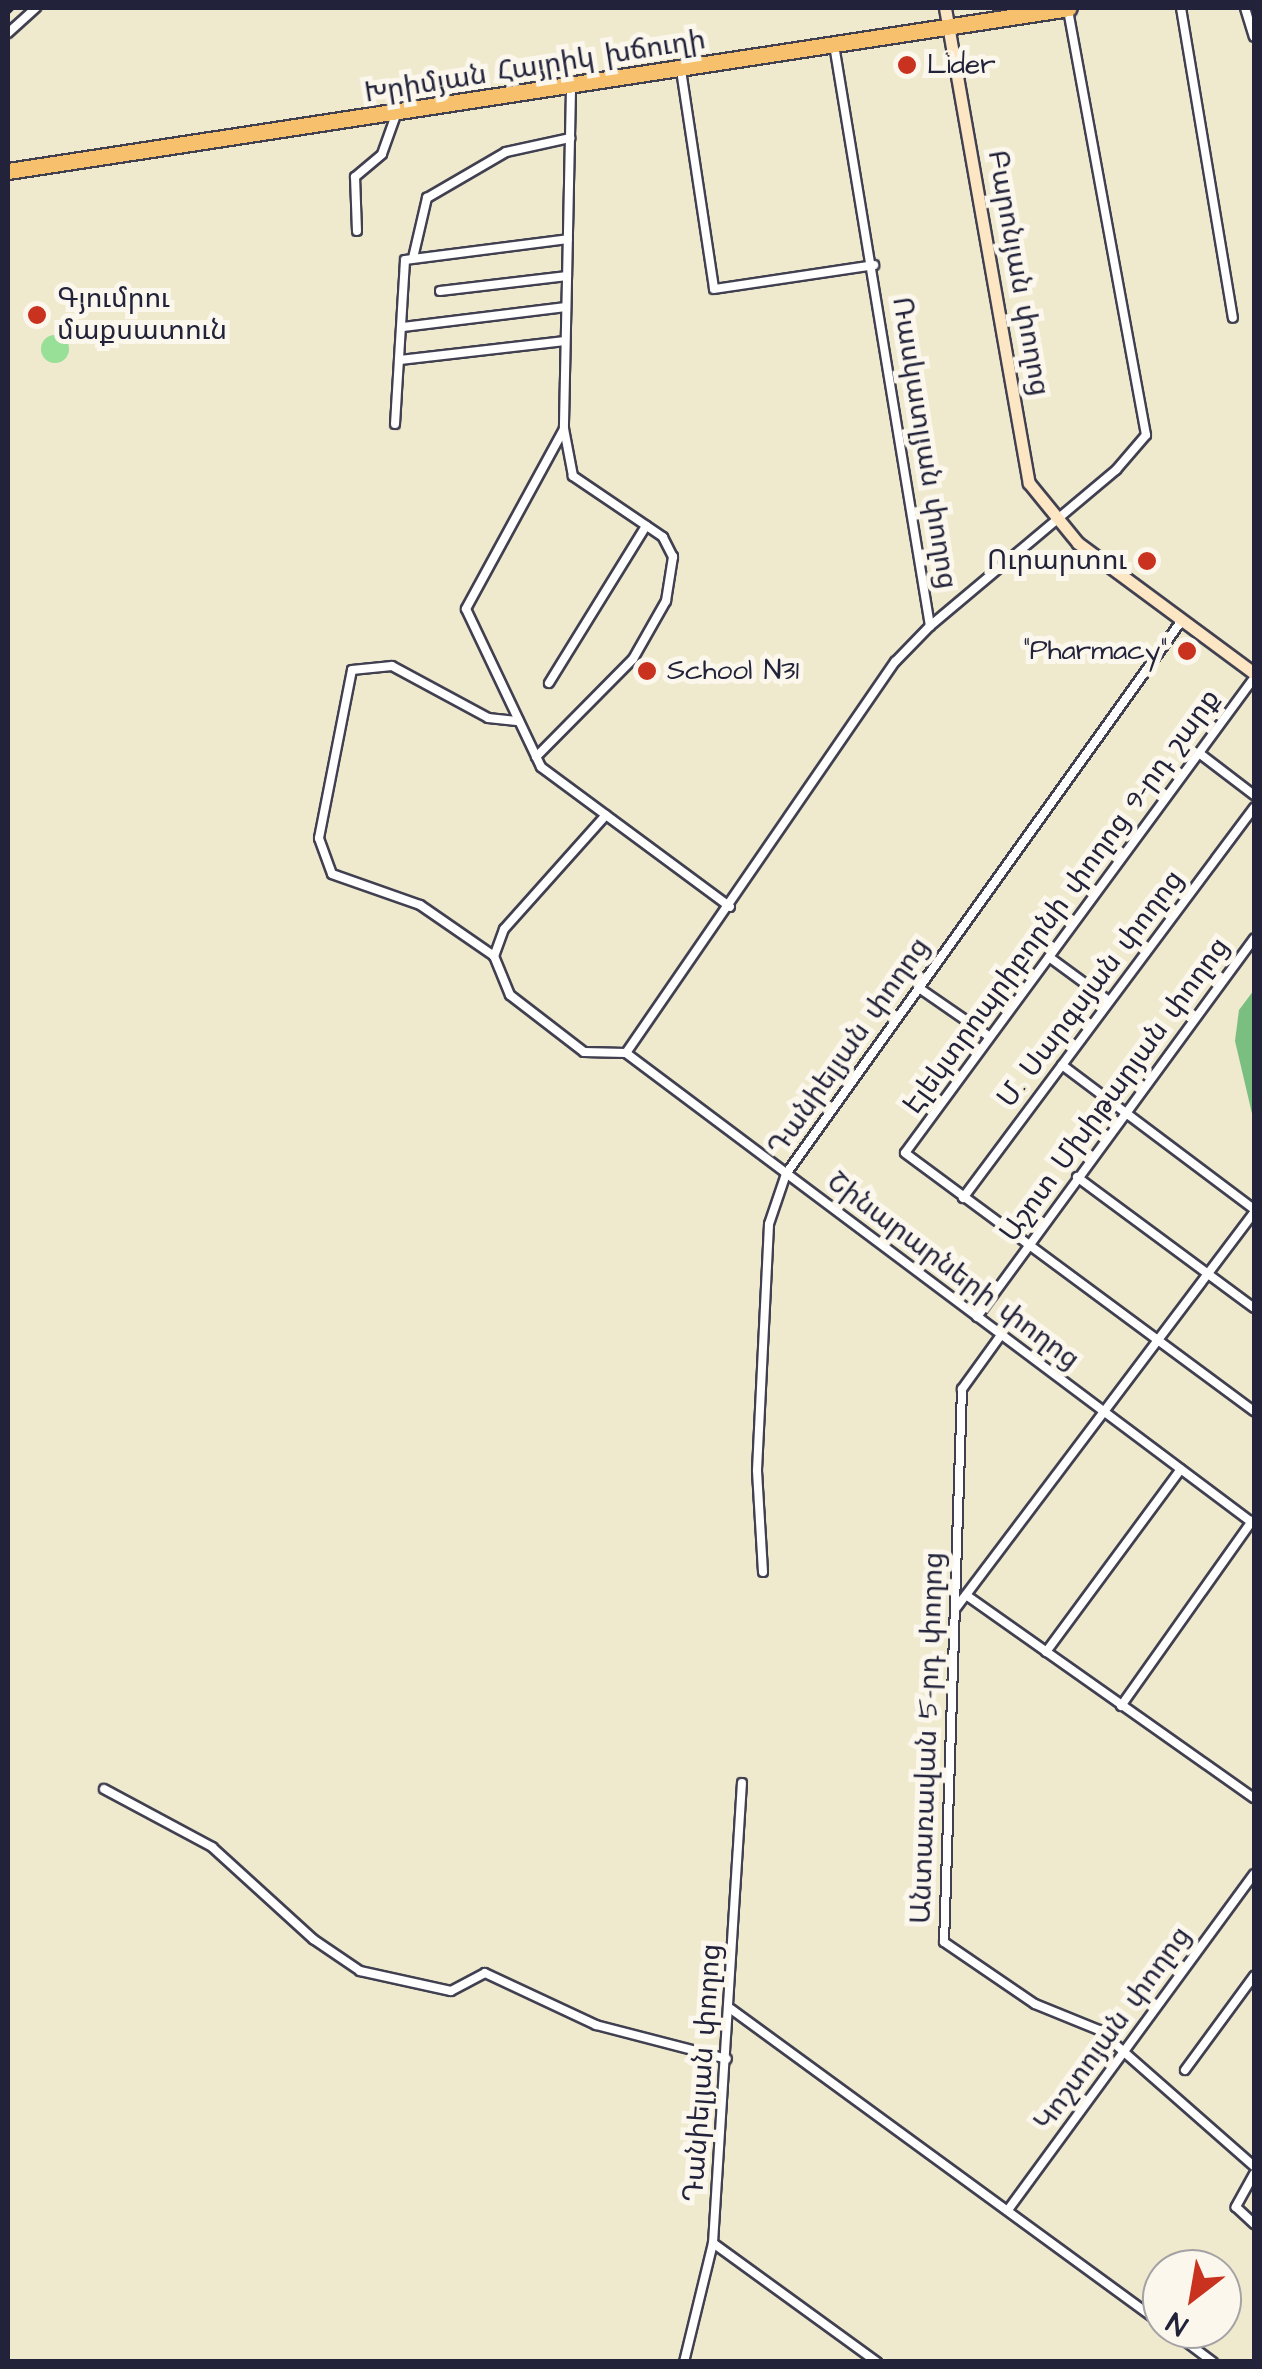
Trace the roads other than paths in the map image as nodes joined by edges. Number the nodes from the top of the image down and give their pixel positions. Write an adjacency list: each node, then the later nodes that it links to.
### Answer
1 (36, 8): 7 (street)
2 (946, 8): 6 (main road, Բարոնյան փողոց)
3 (1068, 8): 6 (highway, Խրիմյան Հայրիկ խճուղի); 28 (street)
4 (1181, 8): 22 (street)
5 (1245, 8): 8 (street)
6 (948, 25): 9 (highway, Խրիմյան Հայրիկ խճուղի); 28 (main road, Բարոնյան փողոց)
7 (8, 32)
8 (1254, 38)
9 (834, 45): 10 (highway, Խրիմյան Հայրիկ խճուղի); 18 (street, Ռասկատլյան փողոց)
10 (681, 70): 11 (highway, Խրիմյան Հայրիկ խճուղի); 18 (street)
11 (571, 89): 12 (highway, Խրիմյան Հայրիկ խճուղի); 13 (street)
12 (396, 115): 14 (highway, Խրիմյան Հայրիկ խճուղի); 15 (street)
13 (570, 138): 16 (street); 17 (street)
14 (8, 171)
15 (356, 231)
16 (568, 239): 17 (street); 19 (street)
17 (414, 258): 23 (street)
18 (874, 265): 31 (street, Ռասկատլյան փողոց)
19 (567, 276): 20 (street); 21 (street)
20 (440, 291)
21 (566, 307): 23 (street); 24 (street)
22 (1233, 318)
23 (403, 328): 25 (street)
24 (565, 341): 25 (street); 27 (street)
25 (400, 360): 26 (street)
26 (394, 424)
27 (564, 429): 29 (street); 34 (street)
28 (1058, 521): 30 (main road, Բարոնյան փողոց); 31 (street)
29 (646, 526): 33 (street); 36 (street)
30 (1182, 620): 32 (main road, Բարոնյան փողոց); 44 (street, Դանիելյան փողոց)
31 (930, 626): 40 (street, Ռասկատլյան փողոց)
32 (1254, 675): 35 (street, Էլեկտրոպրիբորնի փողոց 9-րդ շարք)
33 (549, 682)
34 (519, 722): 36 (street); 42 (street)
35 (1199, 753): 37 (street); 43 (street, Էլեկտրոպրիբորնի փողոց 9-րդ շարք)
36 (536, 757): 39 (street)
37 (1254, 796)
38 (1254, 807): 45 (street, Մ. Սարգսյան փողոց)
39 (606, 815): 40 (street); 42 (street)
40 (730, 907): 47 (street, Ռասկատլյան փողոց)
41 (1254, 938): 49 (street, Աշոտ Մխիթարյան փողոց)
42 (494, 956): 47 (street)
43 (1050, 957): 45 (street); 46 (street, Էլեկտրոպրիբորնի փողոց 9-րդ շարք)
44 (919, 988): 46 (street); 50 (street, Դանիելյան փողոց)
45 (1110, 1001): 48 (street, Մ. Սարգսյան փողոց)
46 (990, 1037): 52 (street, Էլեկտրոպրիբորնի փողոց 9-րդ շարք)
47 (626, 1052): 50 (street, Շինարարների փողոց)
48 (1062, 1065): 49 (street); 52 (street, Մ. Սարգսյան փողոց)
49 (1124, 1114): 51 (street, Աշոտ Մխիթարյան փողոց); 53 (street)
50 (786, 1174): 57 (street, Շինարարների փողոց); 64 (street, Դանիելյան փողոց)
51 (1077, 1177): 54 (street, Աշոտ Մխիթարյան փողոց); 55 (street)
52 (963, 1198): 54 (street)
53 (1254, 1211): 55 (street)
54 (1028, 1246): 57 (street, Աշոտ Մխիթարյան փողոց); 59 (street)
55 (1208, 1274): 56 (street); 59 (street)
56 (1254, 1308)
57 (977, 1317): 58 (street, Շինարարների փողոց)
58 (1002, 1335): 61 (street, Շինարարների փողոց); 66 (street, Անտառավան 5-րդ փողոց)
59 (1158, 1341): 60 (street); 61 (street)
60 (1254, 1411)
61 (1106, 1414): 62 (street, Շինարարների փողոց); 65 (street)
62 (1181, 1469): 63 (street, Շինարարների փողոց); 67 (street)
63 (1253, 1523): 68 (street)
64 (763, 1572)
65 (966, 1595): 66 (street); 67 (street)
66 (954, 1610): 75 (street, Անտառավան 5-րդ փողոց)
67 (1046, 1652): 68 (street)
68 (1121, 1706): 71 (street)
69 (742, 1784): 74 (street, Դանիելյան փողոց)
70 (104, 1789): 76 (street)
71 (1254, 1798)
72 (1254, 1874): 75 (street, Կոշտոյան փողոց)
73 (1254, 1976): 77 (street)
74 (731, 2009): 76 (street, Դանիելյան փողոց); 80 (street)
75 (1124, 2052): 78 (street); 80 (street, Կոշտոյան փողոց)
76 (726, 2059): 82 (street, Դանիելյան փողոց)
77 (1185, 2070)
78 (1254, 2166)
79 (1254, 2174): 81 (street)
80 (1008, 2210): 83 (street)
81 (1254, 2224)
82 (713, 2243): 84 (street, Դանիելյան փողոց); 85 (street)
83 (1142, 2309)
84 (684, 2362)
85 (877, 2362)

